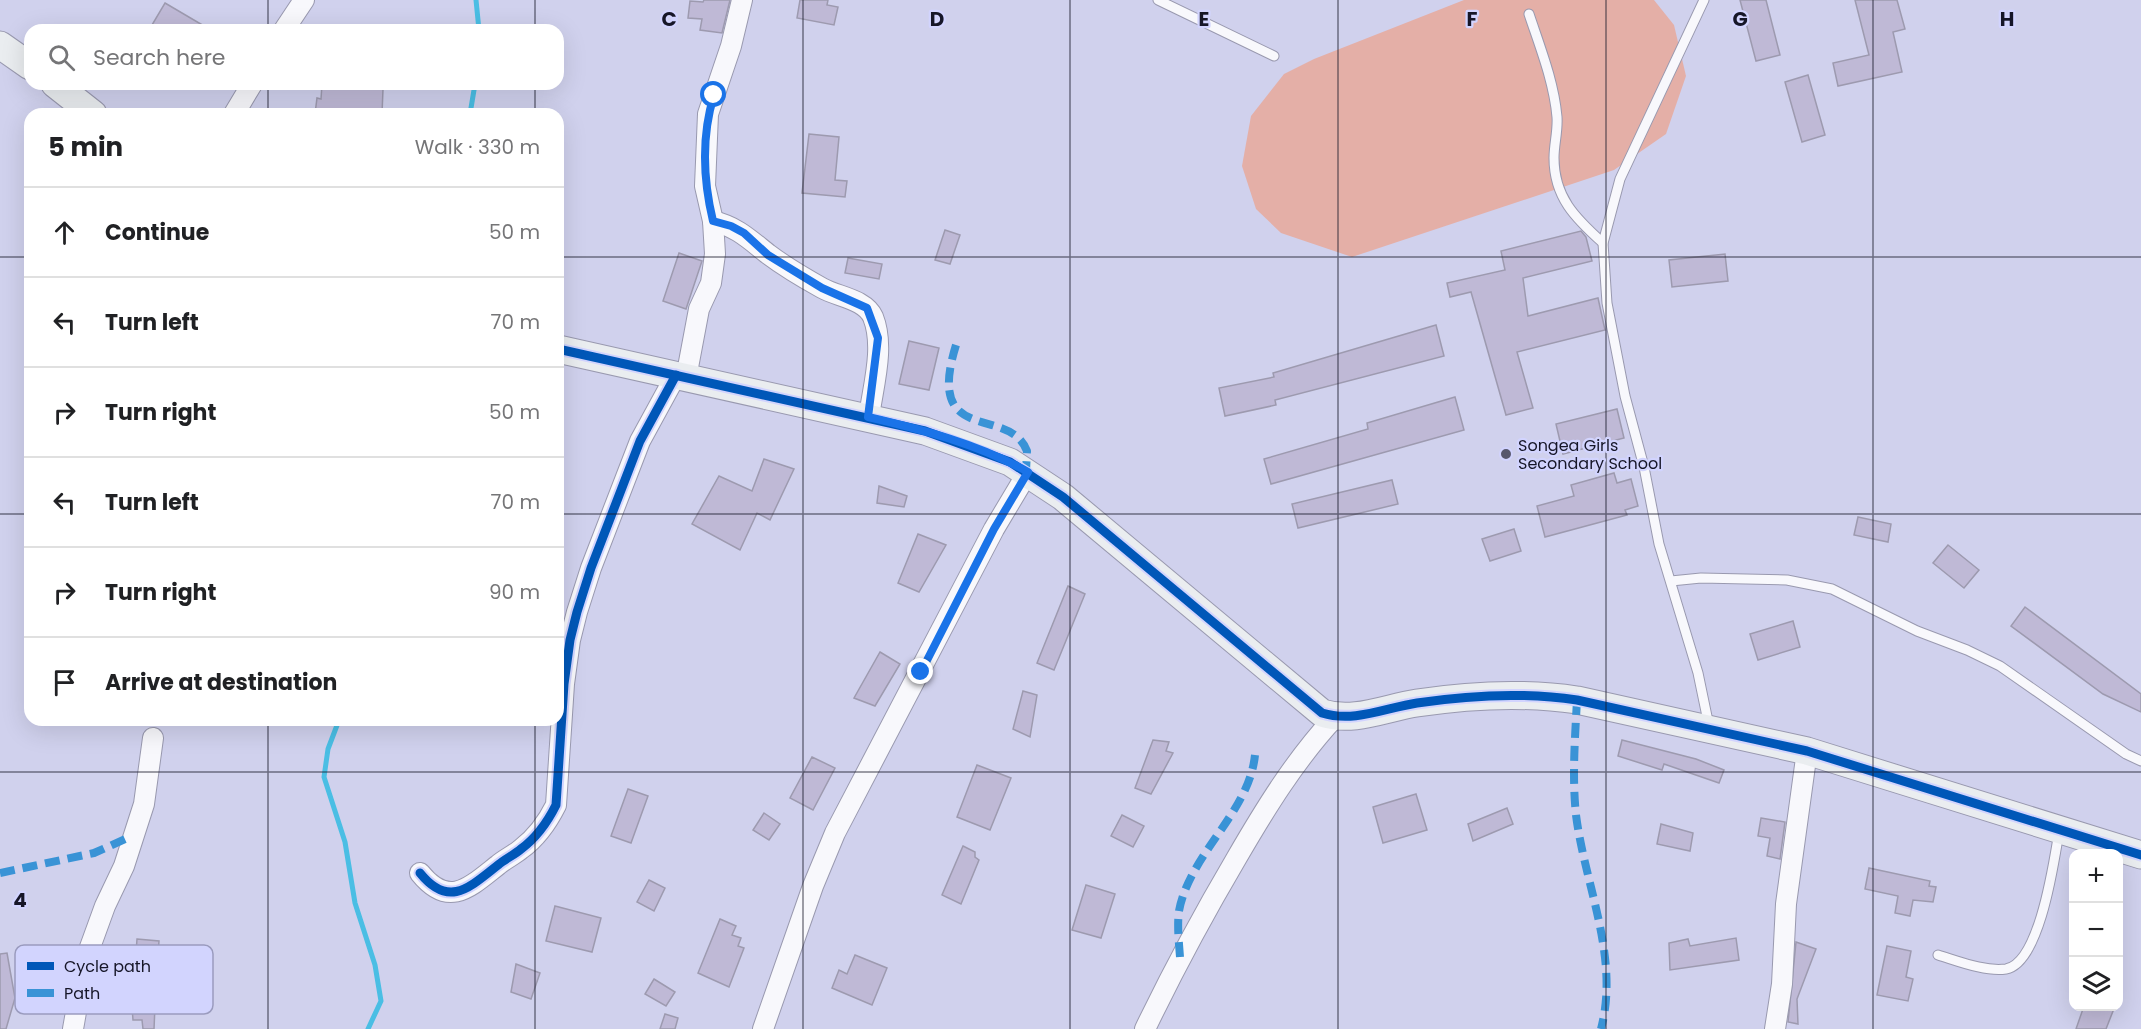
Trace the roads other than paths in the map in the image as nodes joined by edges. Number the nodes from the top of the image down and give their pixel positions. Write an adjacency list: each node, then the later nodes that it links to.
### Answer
1 (304, 0): 6 (street)
2 (742, 0): 14 (street)
3 (1158, 0): 8 (lane)
4 (1704, 0): 16 (lane)
5 (1529, 14): 16 (lane)
6 (288, 24)
7 (0, 45): 9 (street)
8 (1274, 56)
9 (24, 62)
10 (62, 90): 12 (street)
11 (248, 90): 13 (street)
12 (84, 108)
13 (238, 108)
14 (713, 221): 15 (street); 17 (street)
15 (744, 233): 17 (street); 20 (street)
16 (1602, 243): 22 (lane)
17 (715, 254): 19 (street)
18 (564, 350): 19 (street)
19 (681, 376): 20 (street); 23 (street)
20 (868, 417): 21 (street)
21 (1028, 472): 24 (street); 37 (street)
22 (1671, 581): 26 (lane); 29 (lane)
23 (564, 684)
24 (1335, 717): 26 (street); 38 (street)
25 (561, 726): 32 (street)
26 (1709, 728): 28 (street)
27 (153, 738): 33 (street)
28 (1807, 751): 30 (street); 39 (street)
29 (2141, 761)
30 (2060, 829): 31 (street); 34 (lane)
31 (2141, 855)
32 (420, 873)
33 (91, 945)
34 (1938, 955)
35 (76, 1014): 36 (street)
36 (73, 1029)
37 (763, 1029)
38 (1145, 1029)
39 (1775, 1029)

